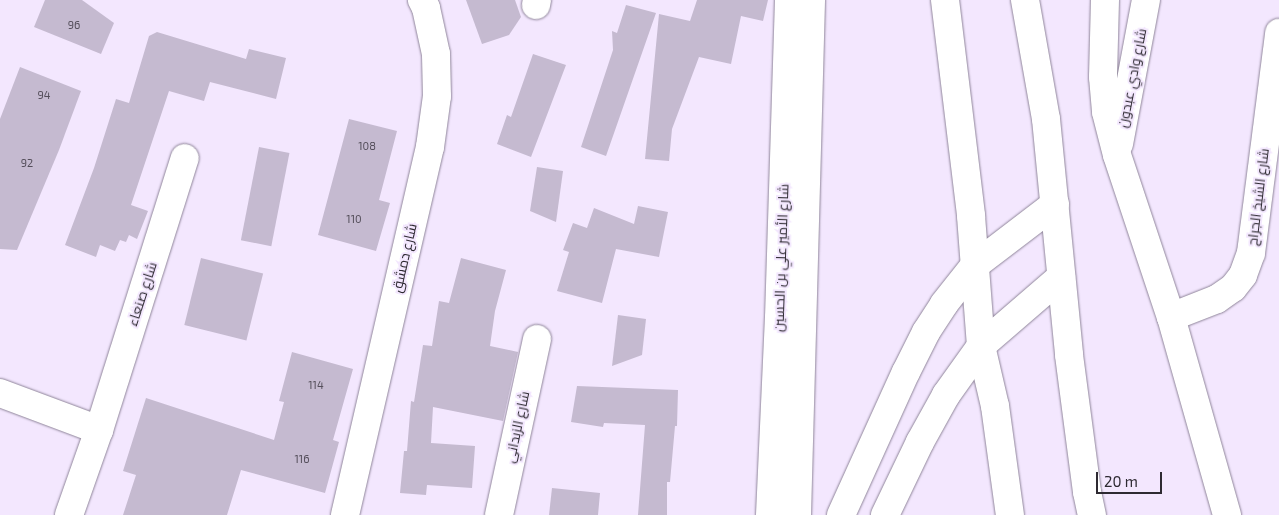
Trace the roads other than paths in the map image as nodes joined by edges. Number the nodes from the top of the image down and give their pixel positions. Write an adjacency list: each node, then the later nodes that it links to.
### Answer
1 (422, 0): 20 (street, شارع دمشق)
2 (789, 0): 22 (street, شارع الأمير علي بن الحسين)
3 (812, 0): 23 (street, شارع الأمير علي بن الحسين)
4 (946, 0): 12 (street)
5 (1025, 0): 11 (street)
6 (1105, 0): 9 (street)
7 (1146, 0): 9 (street, شارع وادي عبدون)
8 (1279, 33): 14 (street, شارع الشيخ الجراح)
9 (1117, 155): 14 (street)
10 (185, 158): 18 (street, شارع صنعاء)
11 (1055, 204): 12 (street); 13 (street)
12 (974, 266): 16 (street); 24 (street)
13 (1061, 277): 16 (street); 27 (street)
14 (1171, 317): 28 (street)
15 (537, 339): 21 (street, شارع الزبداني)
16 (981, 346): 25 (street); 26 (street)
17 (0, 393): 18 (street)
18 (99, 430): 19 (street, شارع صنعاء)
19 (69, 515)
20 (345, 515)
21 (500, 515)
22 (770, 515)
23 (797, 515)
24 (842, 515)
25 (886, 515)
26 (1010, 515)
27 (1092, 515)
28 (1227, 515)

